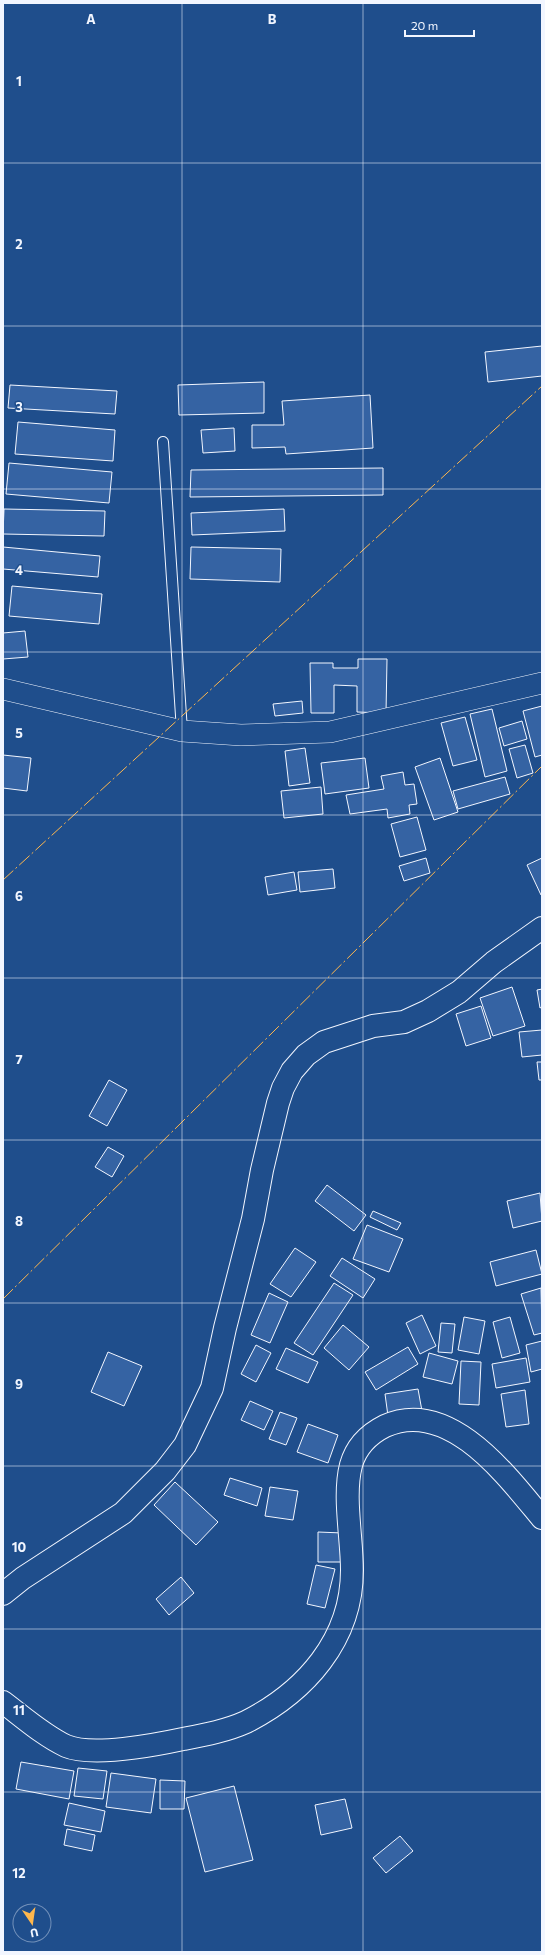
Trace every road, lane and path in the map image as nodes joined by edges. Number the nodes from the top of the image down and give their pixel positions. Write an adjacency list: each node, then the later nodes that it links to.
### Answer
1 (163, 442): 4 (lane)
2 (542, 683): 4 (street)
3 (3, 689): 4 (street)
4 (182, 731)
5 (542, 928): 7 (main road)
6 (542, 1518): 8 (main road)
7 (3, 1594)
8 (3, 1702)

